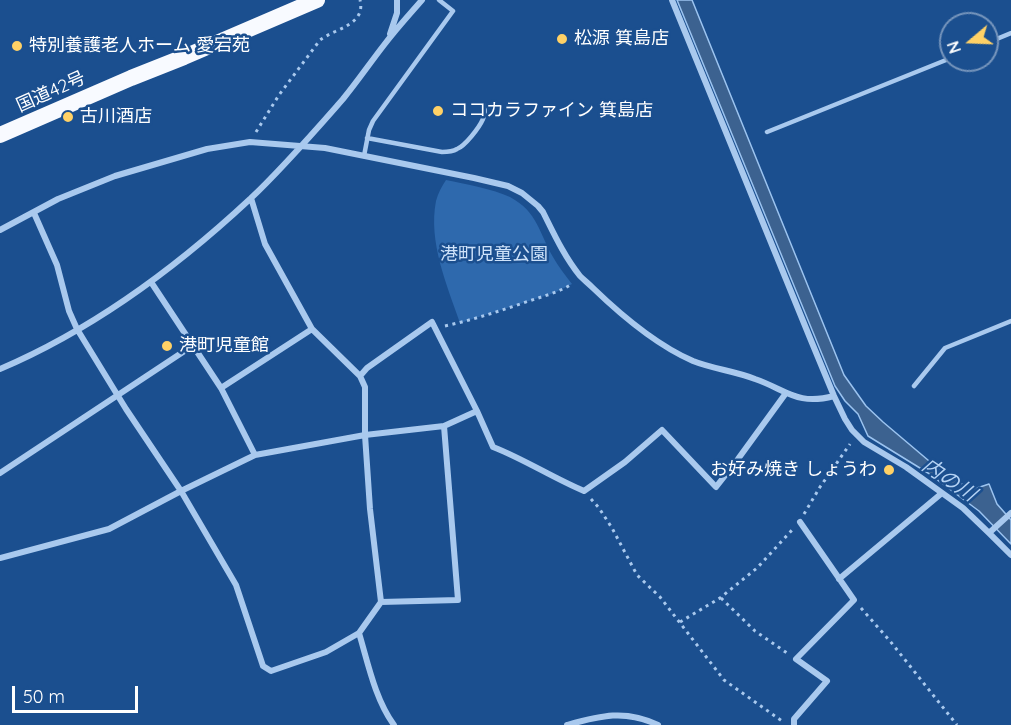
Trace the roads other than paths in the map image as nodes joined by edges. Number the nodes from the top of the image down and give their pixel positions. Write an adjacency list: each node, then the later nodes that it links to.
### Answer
1 (317, 0): 10 (highway, 国道42号)
2 (397, 0): 6 (street)
3 (422, 0): 6 (street)
4 (439, 0): 11 (lane)
5 (672, 0): 28 (street)
6 (386, 43): 12 (street)
7 (939, 63): 9 (lane)
8 (484, 105): 11 (lane)
9 (767, 132)
10 (0, 135)
11 (367, 138): 13 (lane)
12 (300, 146): 13 (street); 14 (street); 15 (street)
13 (364, 156): 26 (street)
14 (251, 198): 17 (street); 19 (street)
15 (34, 213): 16 (street); 20 (street)
16 (0, 230)
17 (151, 282): 20 (street); 21 (street)
18 (1011, 321): 24 (lane)
19 (312, 329): 23 (street); 25 (street)
20 (77, 330): 22 (street); 27 (street)
21 (192, 346): 25 (street); 27 (street)
22 (0, 369)
23 (360, 376): 29 (street); 31 (street)
24 (914, 386)
25 (221, 388): 32 (street)
26 (786, 393): 28 (street); 29 (street)
27 (117, 395): 33 (street); 34 (street)
28 (834, 396): 35 (street)
29 (477, 411): 30 (street)
30 (444, 426): 31 (street); 42 (street)
31 (366, 435): 32 (street); 42 (street)
32 (255, 455): 34 (street)
33 (0, 473)
34 (181, 491): 40 (street); 43 (street)
35 (942, 493): 38 (street); 41 (street)
36 (1010, 514): 38 (street)
37 (800, 522): 41 (street)
38 (991, 531): 39 (street)
39 (1011, 555)
40 (0, 558)
41 (839, 579): 47 (street)
42 (381, 602): 43 (street)
43 (359, 633): 44 (street)
44 (394, 725)
45 (567, 725): 46 (street)
46 (658, 725)
47 (795, 725)

